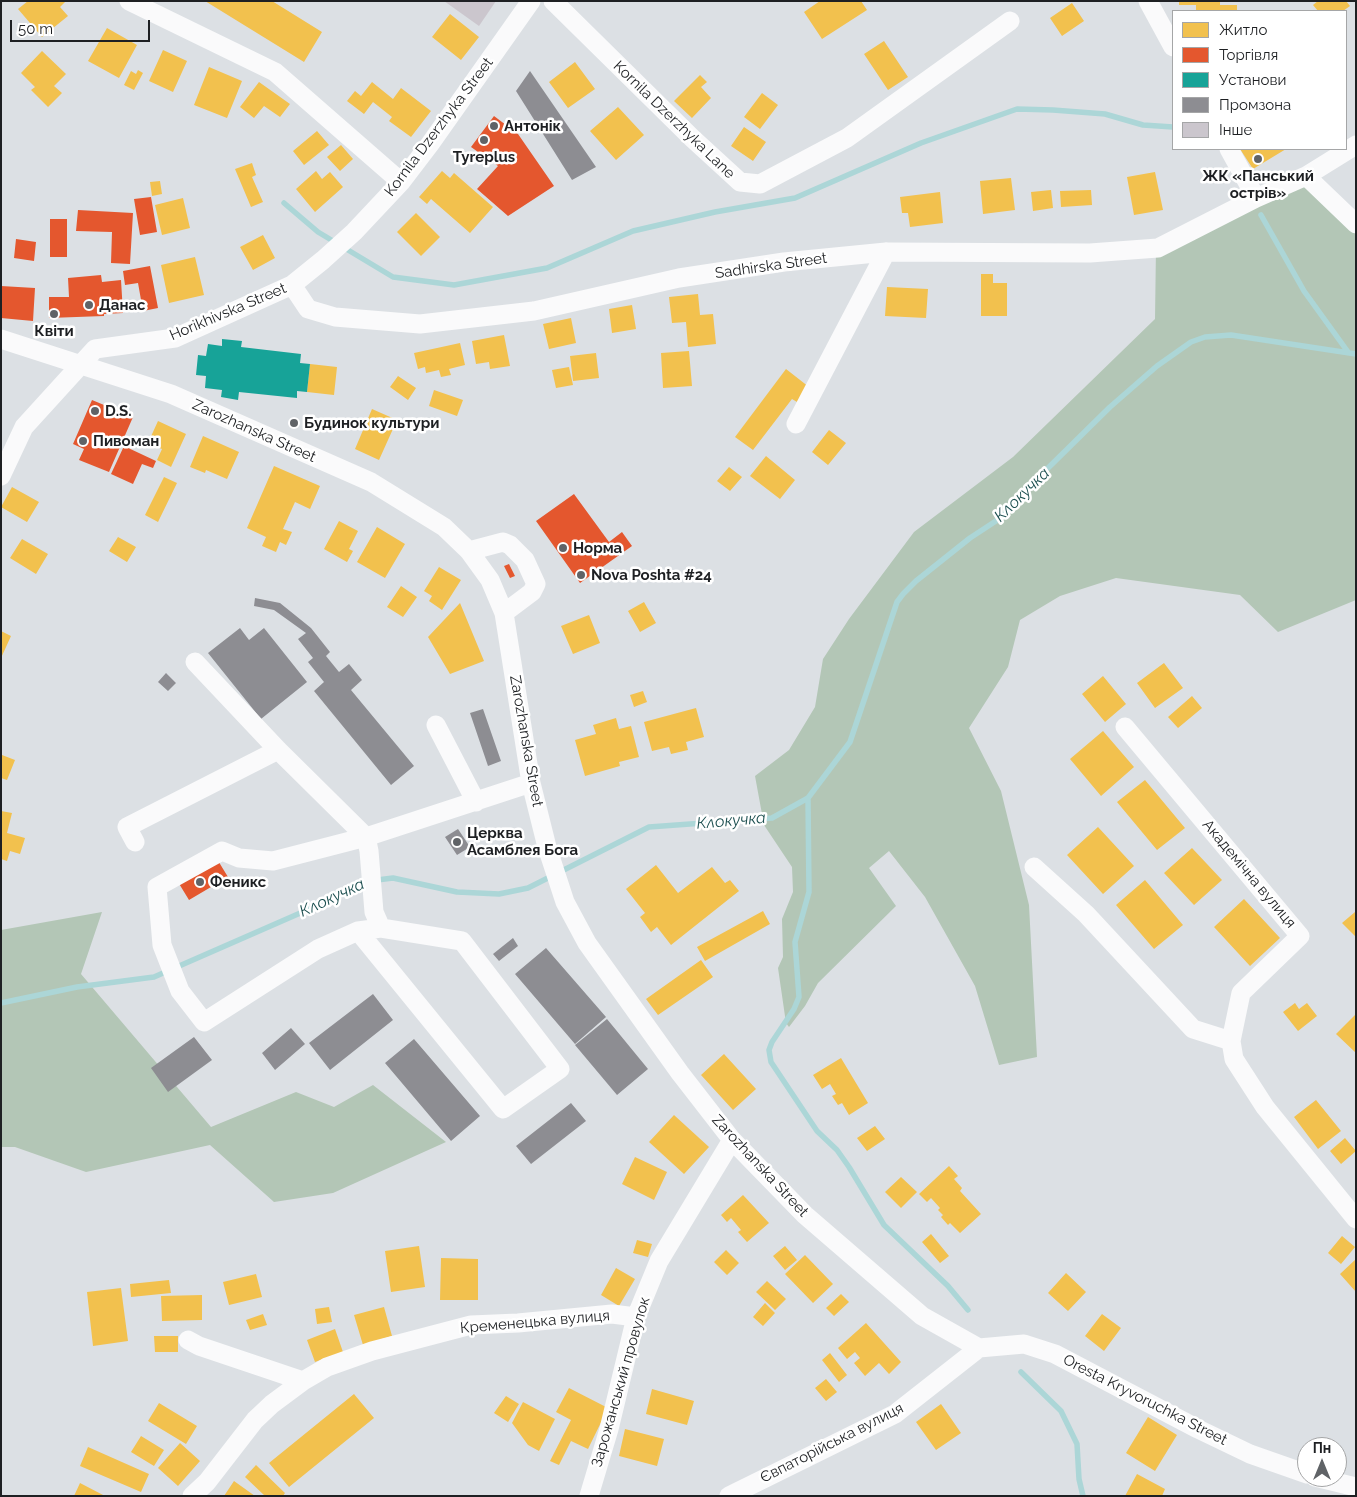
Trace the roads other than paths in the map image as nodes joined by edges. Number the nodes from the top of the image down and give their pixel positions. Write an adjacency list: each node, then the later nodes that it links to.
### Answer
1 (129, 1): 10 (street)
2 (531, 1): 10 (street, Kornila Dzerzhyka Street)
3 (553, 1): 5 (street, Kornila Dzerzhyka Lane)
4 (1148, 1): 6 (street)
5 (1010, 21)
6 (1172, 45)
7 (1356, 145): 9 (street, Sadhirska Street)
8 (1230, 150): 11 (street)
9 (1306, 176): 11 (street, Sadhirska Street); 12 (street)
10 (401, 182): 14 (street, Kornila Dzerzhyka Street)
11 (1256, 198): 13 (street, Sadhirska Street)
12 (1356, 224)
13 (886, 252): 14 (street, Sadhirska Street); 17 (street)
14 (292, 285): 16 (street, Horikhivska Street)
15 (1, 339): 16 (street)
16 (81, 364): 18 (street, Horikhivska Street); 19 (street, Zarozhanska Street)
17 (796, 424)
18 (1, 476)
19 (469, 551): 20 (street, Zarozhanska Street); 20 (street)
20 (504, 613): 25 (street, Zarozhanska Street)
21 (195, 662): 24 (street)
22 (436, 725): 26 (street)
23 (1125, 728): 32 (street, Академічна вулиця)
24 (278, 750): 27 (street); 28 (street)
25 (531, 783): 26 (street); 33 (street, Zarozhanska Street)
26 (476, 802): 28 (street)
27 (135, 842)
28 (367, 844): 30 (street); 31 (street)
29 (1034, 867): 32 (street)
30 (377, 920): 31 (street); 31 (street)
31 (358, 931)
32 (1231, 1041): 34 (street, Академічна вулиця)
33 (732, 1140): 35 (street, Зарожанський провулок); 37 (street, Zarozhanska Street)
34 (1356, 1219)
35 (636, 1317): 38 (street, Кременецька вулиця); 41 (street, Зарожанський провулок)
36 (188, 1340): 38 (street)
37 (979, 1348): 39 (street, Oresta Kryvoruchka Street); 42 (street, Євпаторійська вулиця)
38 (303, 1381): 40 (street, Кременецька вулиця)
39 (1297, 1470)
40 (192, 1496)
41 (589, 1496)
42 (729, 1496)

